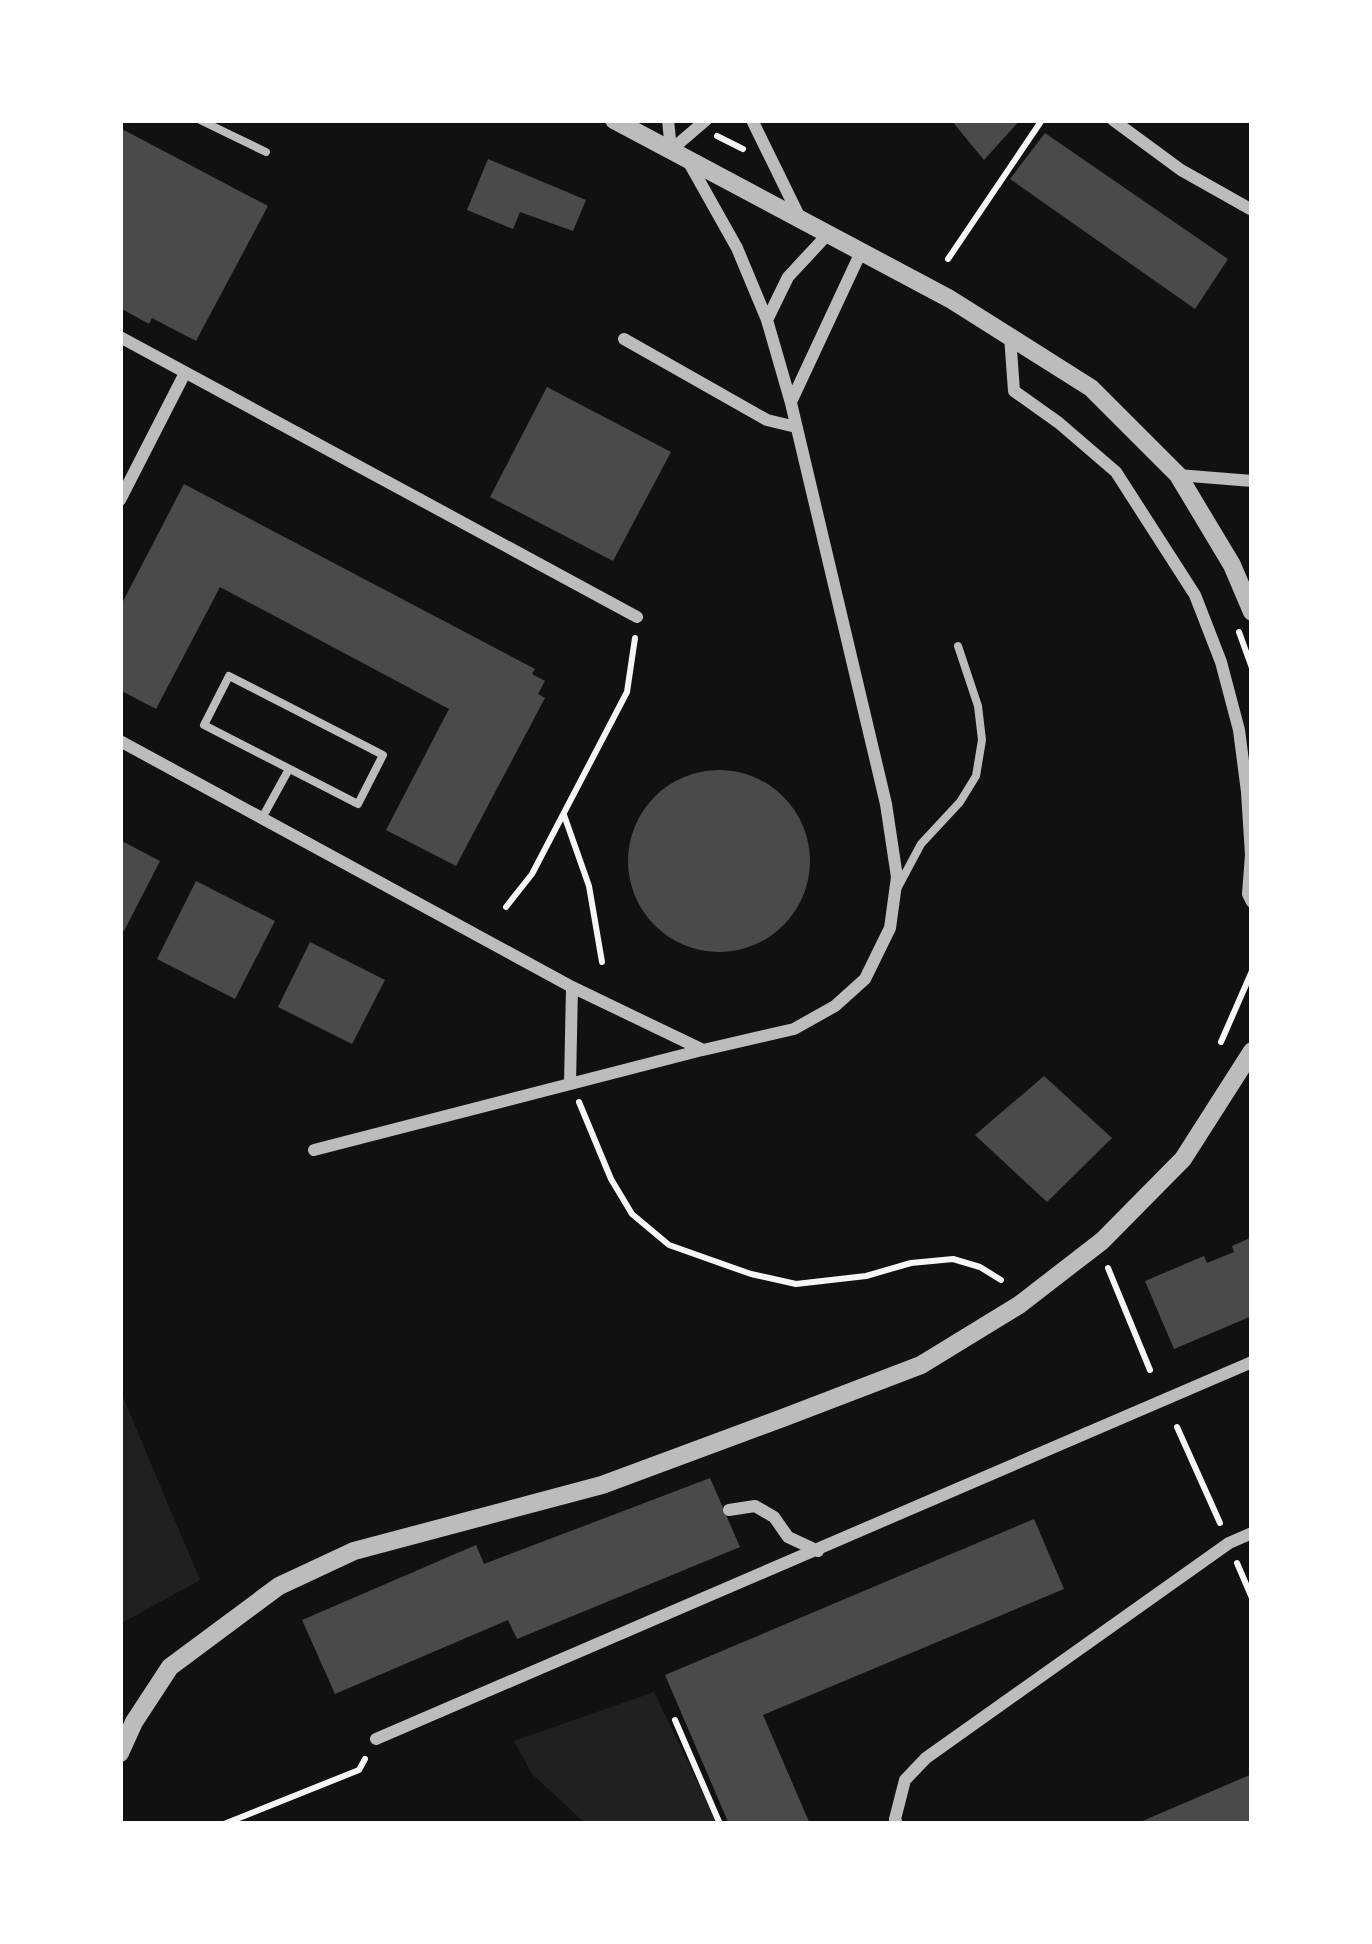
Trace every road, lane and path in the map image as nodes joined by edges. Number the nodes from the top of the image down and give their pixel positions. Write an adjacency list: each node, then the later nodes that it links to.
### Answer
1 (200, 120): 8 (lane)
2 (614, 120): 9 (street)
3 (668, 120): 9 (street)
4 (752, 120): 12 (street)
5 (1042, 120): 15 (path)
6 (1113, 120): 11 (street)
7 (707, 126): 9 (street); 10 (path)
8 (266, 152)
9 (678, 154): 12 (street); 16 (street)
10 (757, 157)
11 (1252, 210)
12 (801, 219): 13 (street)
13 (828, 234): 14 (street); 16 (street)
14 (861, 252): 17 (street); 21 (street)
15 (948, 259)
16 (767, 320): 21 (street)
17 (1010, 335): 23 (street); 34 (street)
18 (120, 337): 20 (street)
19 (624, 339): 22 (street)
20 (185, 373): 25 (street); 27 (street)
21 (791, 403): 22 (street)
22 (796, 427): 33 (street)
23 (1178, 475): 24 (street); 26 (street)
24 (1252, 482)
25 (120, 500)
26 (1252, 612)
27 (637, 616): 31 (path)
28 (958, 646): 33 (lane)
29 (120, 741): 32 (street)
30 (289, 769): 30 (lane); 32 (lane)
31 (564, 814): 35 (path); 36 (path)
32 (262, 818): 38 (street)
33 (895, 894): 40 (street)
34 (1252, 902)
35 (506, 907)
36 (602, 962)
37 (1252, 971): 39 (path)
38 (572, 987): 40 (street); 42 (street)
39 (1221, 1042)
40 (703, 1050): 42 (street)
41 (1252, 1051): 56 (street)
42 (570, 1084): 43 (street); 45 (path)
43 (314, 1150)
44 (1104, 1257): 47 (path)
45 (1001, 1280)
46 (1252, 1362): 52 (street)
47 (1150, 1370)
48 (1177, 1427): 51 (path)
49 (728, 1510): 52 (street)
50 (1252, 1533): 51 (street)
51 (1229, 1543): 53 (path); 60 (street)
52 (818, 1551): 55 (street)
53 (1252, 1598)
54 (675, 1720): 59 (path)
55 (376, 1739)
56 (120, 1753)
57 (359, 1770): 58 (path)
58 (224, 1824)
59 (720, 1824)
60 (897, 1824)

